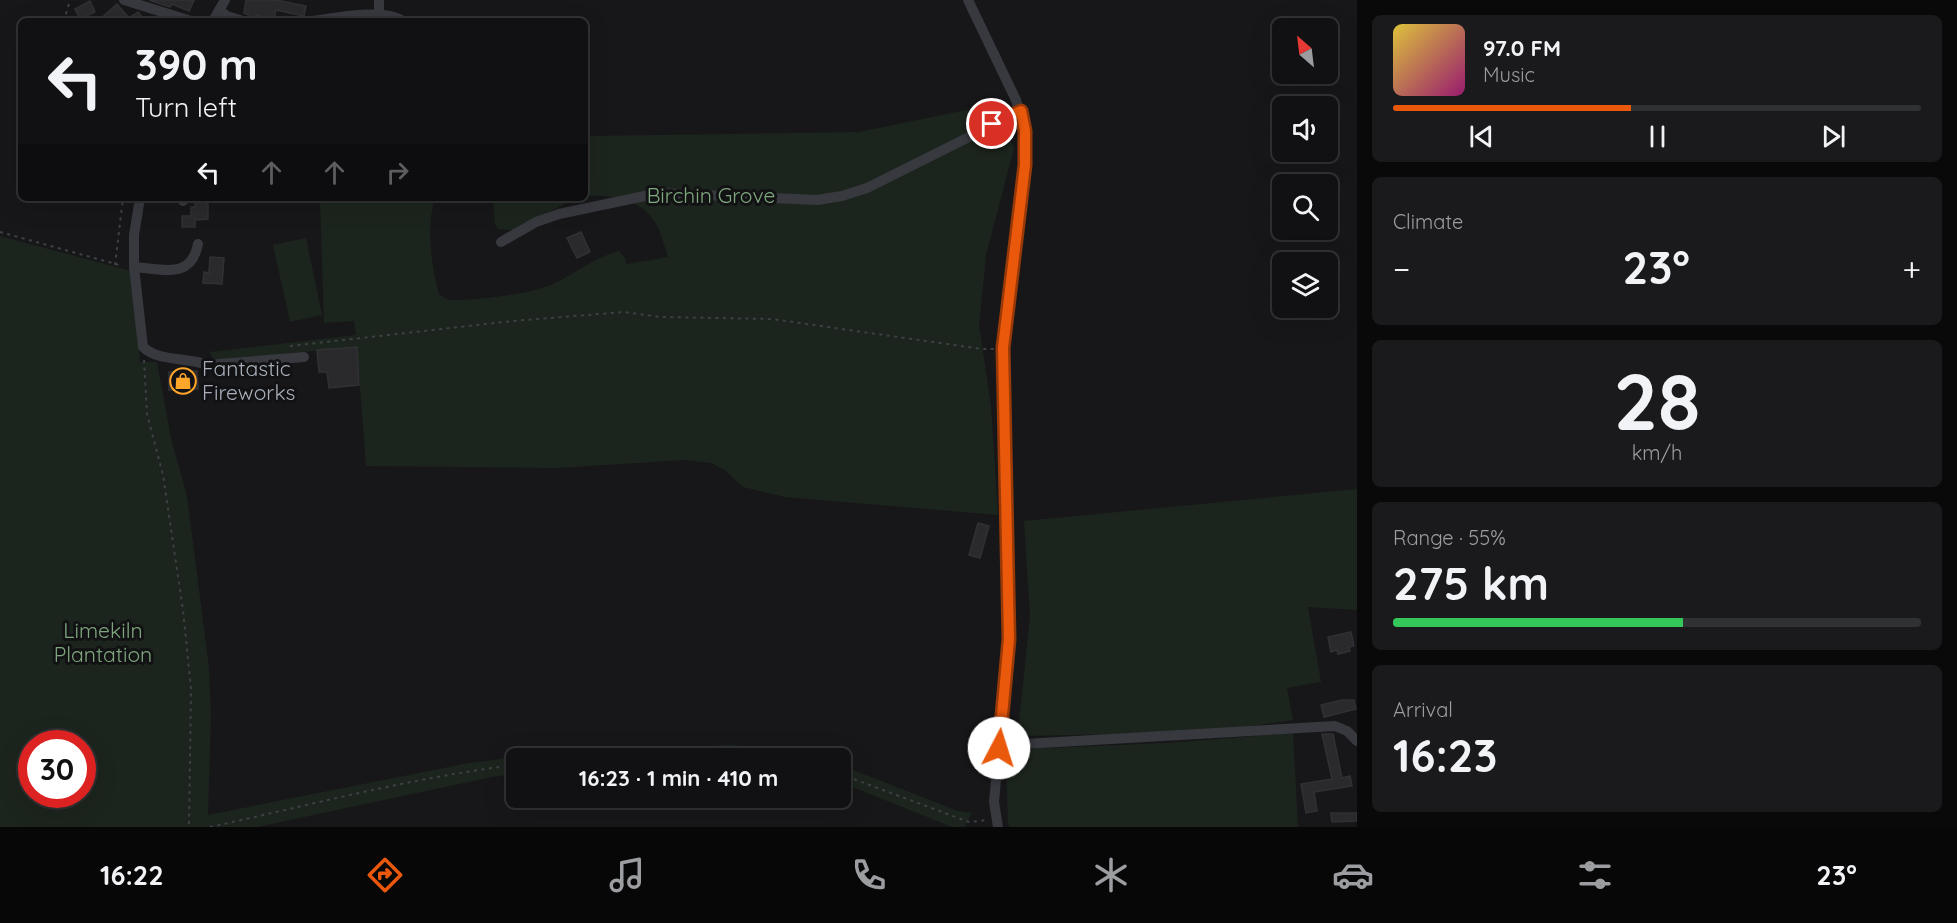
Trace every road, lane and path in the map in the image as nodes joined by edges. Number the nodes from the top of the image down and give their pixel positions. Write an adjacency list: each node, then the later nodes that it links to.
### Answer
1 (70, 0): 8 (path)
2 (124, 0): 9 (street)
3 (225, 0): 6 (street)
4 (379, 0): 7 (street)
5 (968, 0): 14 (street)
6 (219, 10): 10 (street); 11 (street)
7 (379, 16): 12 (street); 13 (street)
8 (68, 18)
9 (181, 18)
10 (215, 18)
11 (233, 18)
12 (352, 18)
13 (396, 18)
14 (1021, 111): 18 (street); 24 (street)
15 (123, 201): 20 (path)
16 (140, 201): 21 (street)
17 (0, 232): 20 (path)
18 (501, 242)
19 (198, 244): 21 (street)
20 (114, 265): 21 (path)
21 (134, 267): 22 (street)
22 (143, 347): 25 (street); 32 (path)
23 (287, 347): 24 (path)
24 (1003, 348): 27 (street)
25 (304, 357)
26 (1352, 728): 27 (street); 28 (street)
27 (1000, 730): 31 (street)
28 (1357, 741)
29 (506, 766): 33 (path)
30 (851, 778): 31 (path)
31 (997, 823)
32 (189, 827)
33 (210, 827)

